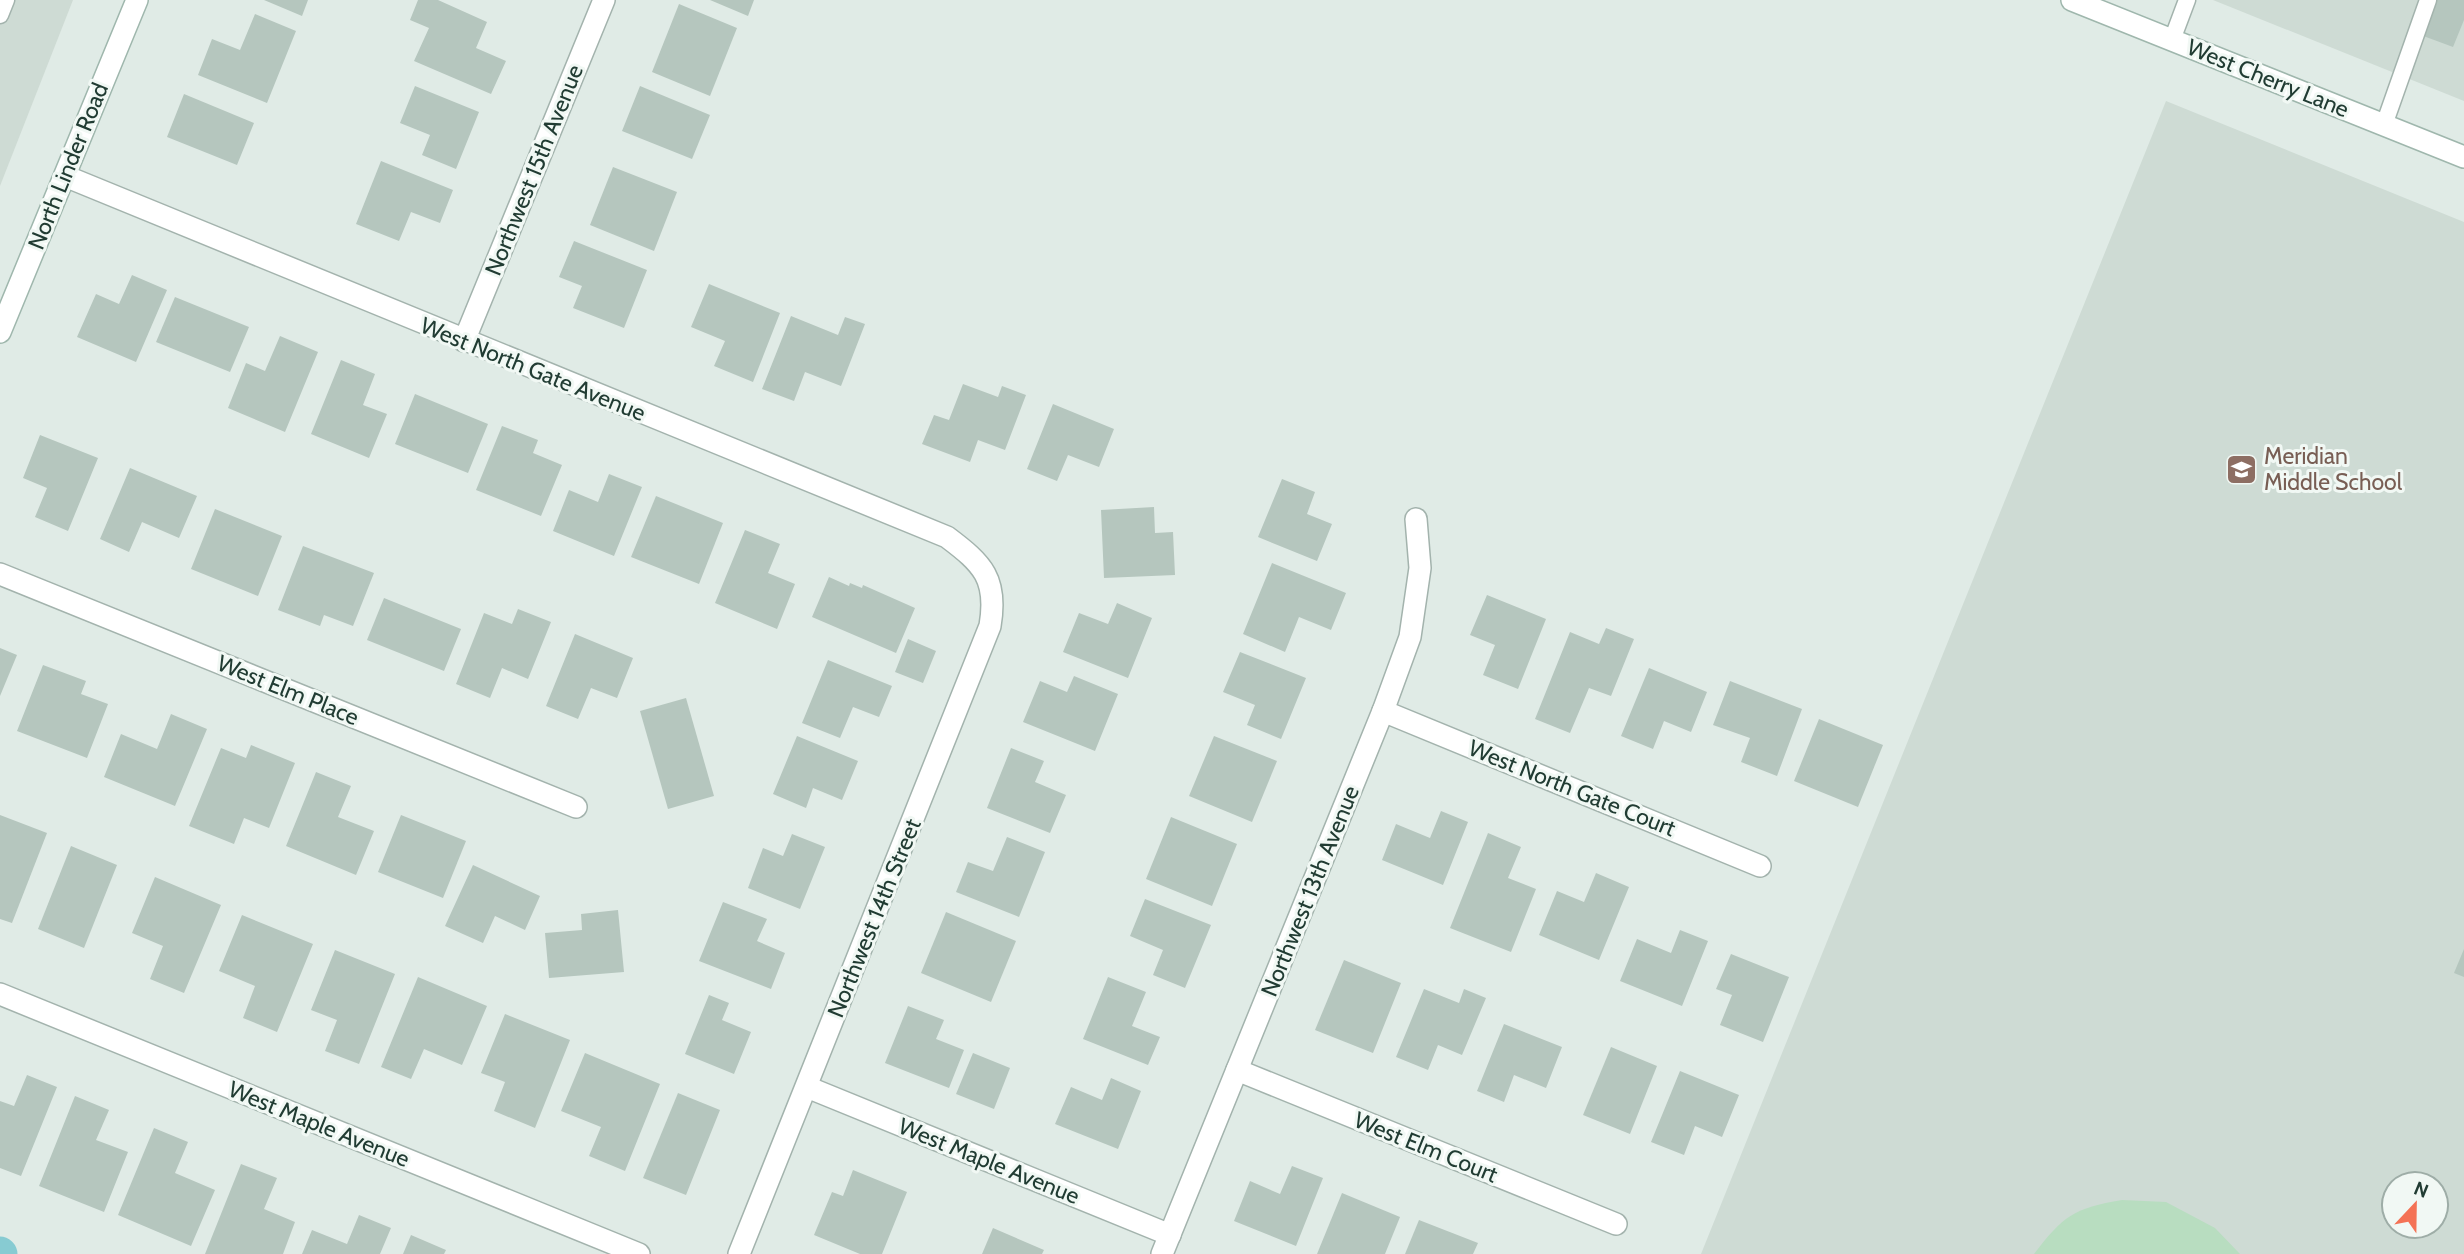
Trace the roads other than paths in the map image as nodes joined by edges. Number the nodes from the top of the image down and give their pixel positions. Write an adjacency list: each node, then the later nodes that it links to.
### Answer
1 (6, 0): 7 (lane)
2 (137, 0): 11 (street, North Linder Road)
3 (604, 0): 13 (street, Northwest 15th Avenue)
4 (2072, 0): 8 (street, West Cherry Lane)
5 (2188, 0): 8 (lane)
6 (2428, 0): 9 (lane)
7 (0, 15)
8 (2172, 40): 9 (street, West Cherry Lane)
9 (2384, 125): 10 (street, West Cherry Lane)
10 (2464, 157)
11 (65, 176): 12 (street, North Linder Road); 13 (street, West North Gate Avenue)
12 (0, 330)
13 (464, 341): 16 (street, West North Gate Avenue)
14 (1416, 519): 17 (street, Northwest 13th Avenue)
15 (0, 574): 18 (street, West Elm Place)
16 (989, 579): 22 (street, Northwest 14th Street)
17 (1383, 711): 19 (street, West North Gate Court); 21 (street, Northwest 13th Avenue)
18 (576, 807)
19 (1760, 866)
20 (0, 993): 25 (street, West Maple Avenue)
21 (1237, 1070): 23 (street, West Elm Court); 24 (street, Northwest 13th Avenue)
22 (807, 1087): 24 (street, West Maple Avenue); 26 (street, Northwest 14th Street)
23 (1616, 1224)
24 (1166, 1245)
25 (639, 1254)
26 (739, 1254)

